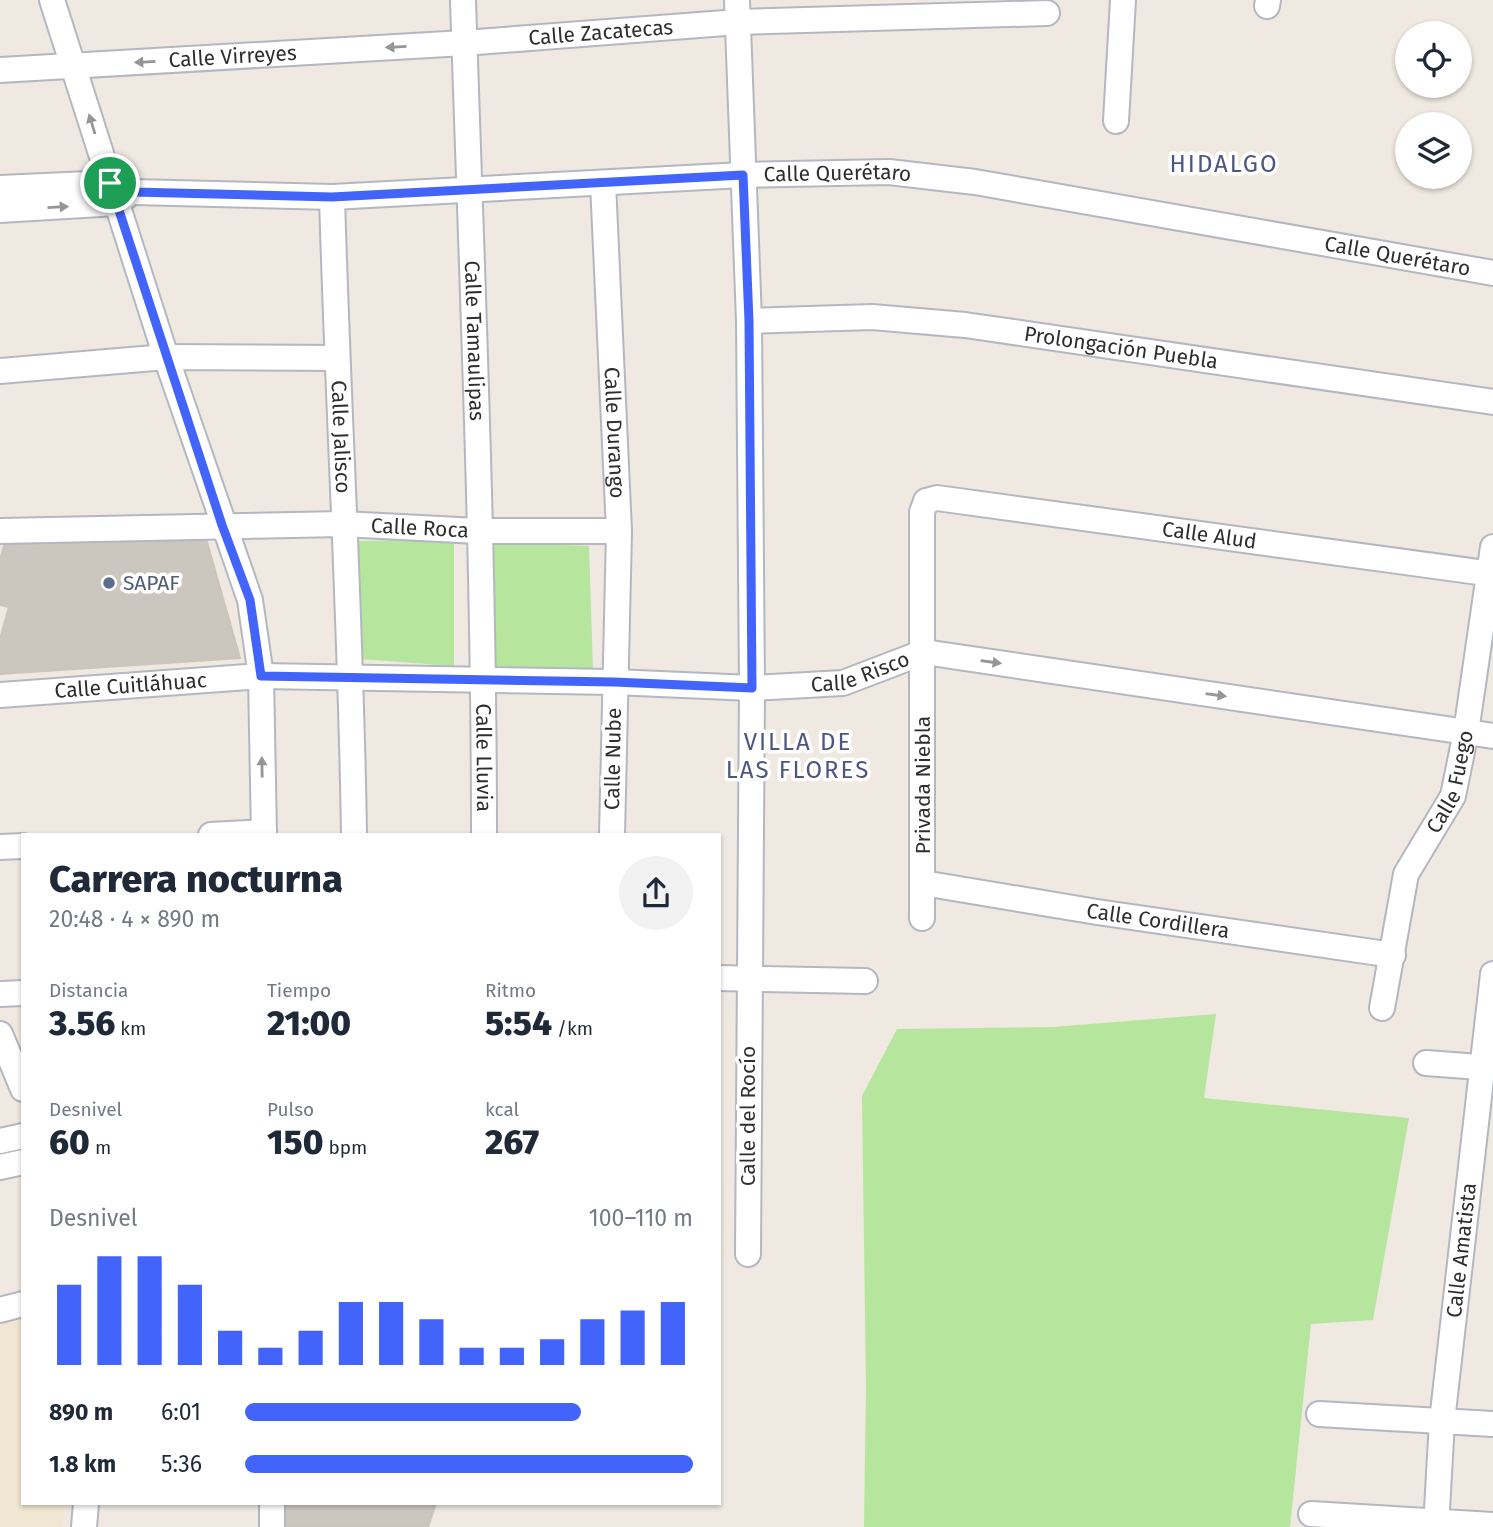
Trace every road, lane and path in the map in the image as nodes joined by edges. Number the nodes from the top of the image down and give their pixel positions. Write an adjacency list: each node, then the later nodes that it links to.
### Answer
1 (52, 0): 7 (street)
2 (463, 0): 6 (street, Calle Tamaulipas)
3 (1124, 0): 9 (street)
4 (737, 11): 5 (street, Calle Zacatecas); 6 (street, Calle Zacatecas); 10 (street, Calle del Rocío)
5 (1048, 13)
6 (464, 43): 7 (street, Calle Virreyes, one-way to 7); 13 (street, Calle Tamaulipas)
7 (75, 66): 8 (street, Calle Virreyes); 14 (street, one-way to 7)
8 (0, 70)
9 (1116, 121)
10 (743, 175): 11 (street, Calle Querétaro); 17 (street, Calle Querétaro); 18 (street, Calle del Rocío)
11 (603, 183): 13 (street, Calle Querétaro); 28 (street, Calle Durango)
12 (0, 188): 14 (street)
13 (472, 191): 15 (street, Calle Querétaro); 27 (street, Calle Tamaulipas)
14 (120, 193): 15 (street, Calle Querétaro); 16 (street, one-way to 14); 19 (street)
15 (332, 197): 20 (street, Calle Jalisco)
16 (0, 210)
17 (1493, 273)
18 (749, 321): 22 (street, Prolongación Puebla); 36 (street, Calle del Rocío)
19 (166, 358): 20 (street); 21 (street); 25 (street)
20 (337, 358): 24 (street, Calle Jalisco)
21 (0, 371)
22 (1493, 401)
23 (926, 501): 30 (street, Calle Alud); 31 (street, Privada Niebla)
24 (342, 524): 25 (street, Calle Roca); 27 (street, Calle Roca); 33 (street, Calle Jalisco)
25 (222, 525): 26 (street, Calle Roca); 32 (street)
26 (0, 531)
27 (478, 531): 28 (street, Calle Roca); 34 (street, Calle Tamaulipas)
28 (619, 531): 35 (street, Calle Durango)
29 (1493, 547): 30 (street, Calle Fuego)
30 (1491, 573): 38 (street, Calle Fuego)
31 (924, 652): 36 (street, Calle Risco); 38 (street, Calle Risco, one-way to 38); 46 (street, Privada Niebla)
32 (261, 676): 33 (street, Calle Risco); 37 (street, Calle Cuitláhuac); 40 (street, one-way to 32)
33 (352, 676): 34 (street, Calle Risco); 41 (street, Calle Jalisco)
34 (484, 681): 35 (street, Calle Risco); 42 (street, Calle Lluvia)
35 (614, 682): 36 (street, Calle Risco); 43 (street, Calle Nube)
36 (752, 688): 51 (street, Calle del Rocío)
37 (0, 695)
38 (1466, 732): 39 (street, Calle Risco); 48 (street, Calle Fuego)
39 (1493, 736)
40 (264, 833)
41 (354, 833)
42 (484, 833)
43 (612, 833)
44 (21, 846): 45 (street)
45 (0, 847)
46 (923, 883): 47 (street, Privada Niebla); 48 (street, Calle Cordillera)
47 (922, 918)
48 (1393, 955): 55 (street, Calle Fuego)
49 (1493, 974): 58 (street, Calle Amatista)
50 (721, 978): 51 (street)
51 (748, 978): 52 (street); 64 (street, Calle del Rocío)
52 (865, 981)
53 (21, 993): 54 (street)
54 (0, 994)
55 (1382, 1008)
56 (0, 1034): 59 (street)
57 (1426, 1063): 58 (street)
58 (1488, 1067): 68 (street, Calle Amatista)
59 (21, 1084)
60 (21, 1136): 61 (street)
61 (0, 1141)
62 (21, 1162): 63 (street)
63 (0, 1167)
64 (748, 1254)
65 (21, 1305): 66 (street)
66 (0, 1310)
67 (1320, 1415): 68 (street)
68 (1442, 1420): 69 (street); 73 (street, Calle Amatista)
69 (1493, 1424)
70 (86, 1505): 75 (street)
71 (272, 1505): 76 (street)
72 (1311, 1514): 73 (street)
73 (1437, 1524): 74 (street)
74 (1493, 1525)
75 (84, 1527)
76 (272, 1527)

